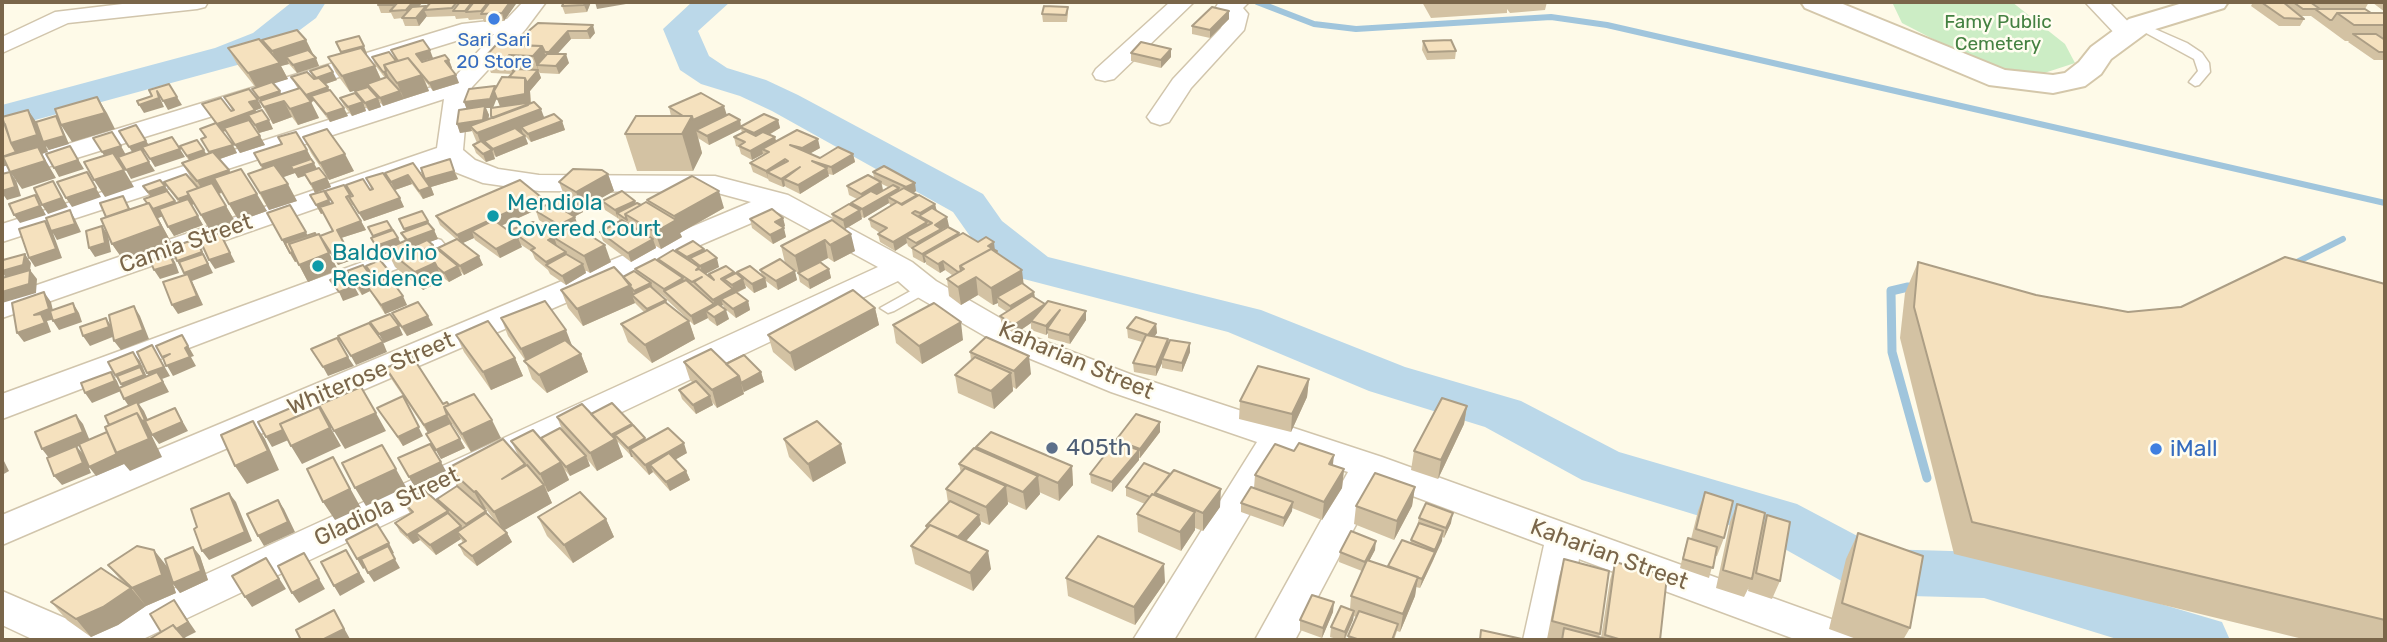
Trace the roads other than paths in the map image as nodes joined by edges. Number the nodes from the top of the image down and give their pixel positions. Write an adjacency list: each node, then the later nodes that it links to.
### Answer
1 (197, 2): 10 (street)
2 (535, 2): 8 (street)
3 (1183, 2): 11 (street)
4 (1815, 2): 9 (main road)
5 (2096, 2): 9 (street)
6 (2214, 2): 9 (main road)
7 (1227, 3): 14 (street)
8 (517, 25): 13 (street); 16 (street)
9 (2133, 29): 12 (lane)
10 (2, 46)
11 (1105, 74)
12 (2195, 82)
13 (460, 86): 15 (street); 18 (street)
14 (1160, 117)
15 (450, 152): 17 (street, Kaharian Street); 22 (street, Camia Street)
16 (2, 173)
17 (778, 201): 20 (street, Kaharian Street); 26 (street, Whiterose Street)
18 (2, 233)
19 (430, 246): 23 (street)
20 (913, 278): 21 (lane); 24 (street, Kaharian Street); 31 (street, Gladiola Street)
21 (888, 307)
22 (2, 308)
23 (2, 407)
24 (1278, 437): 25 (street, Kaharian Street); 32 (street)
25 (1369, 466): 27 (street, Kaharian Street); 33 (street)
26 (2, 531)
27 (1564, 540): 29 (street, Kaharian Street); 34 (street)
28 (2, 607): 30 (street)
29 (1794, 631): 35 (street, Kaharian Street)
30 (73, 640)
31 (102, 640)
32 (1153, 640)
33 (1275, 640)
34 (1543, 640)
35 (1842, 640)

